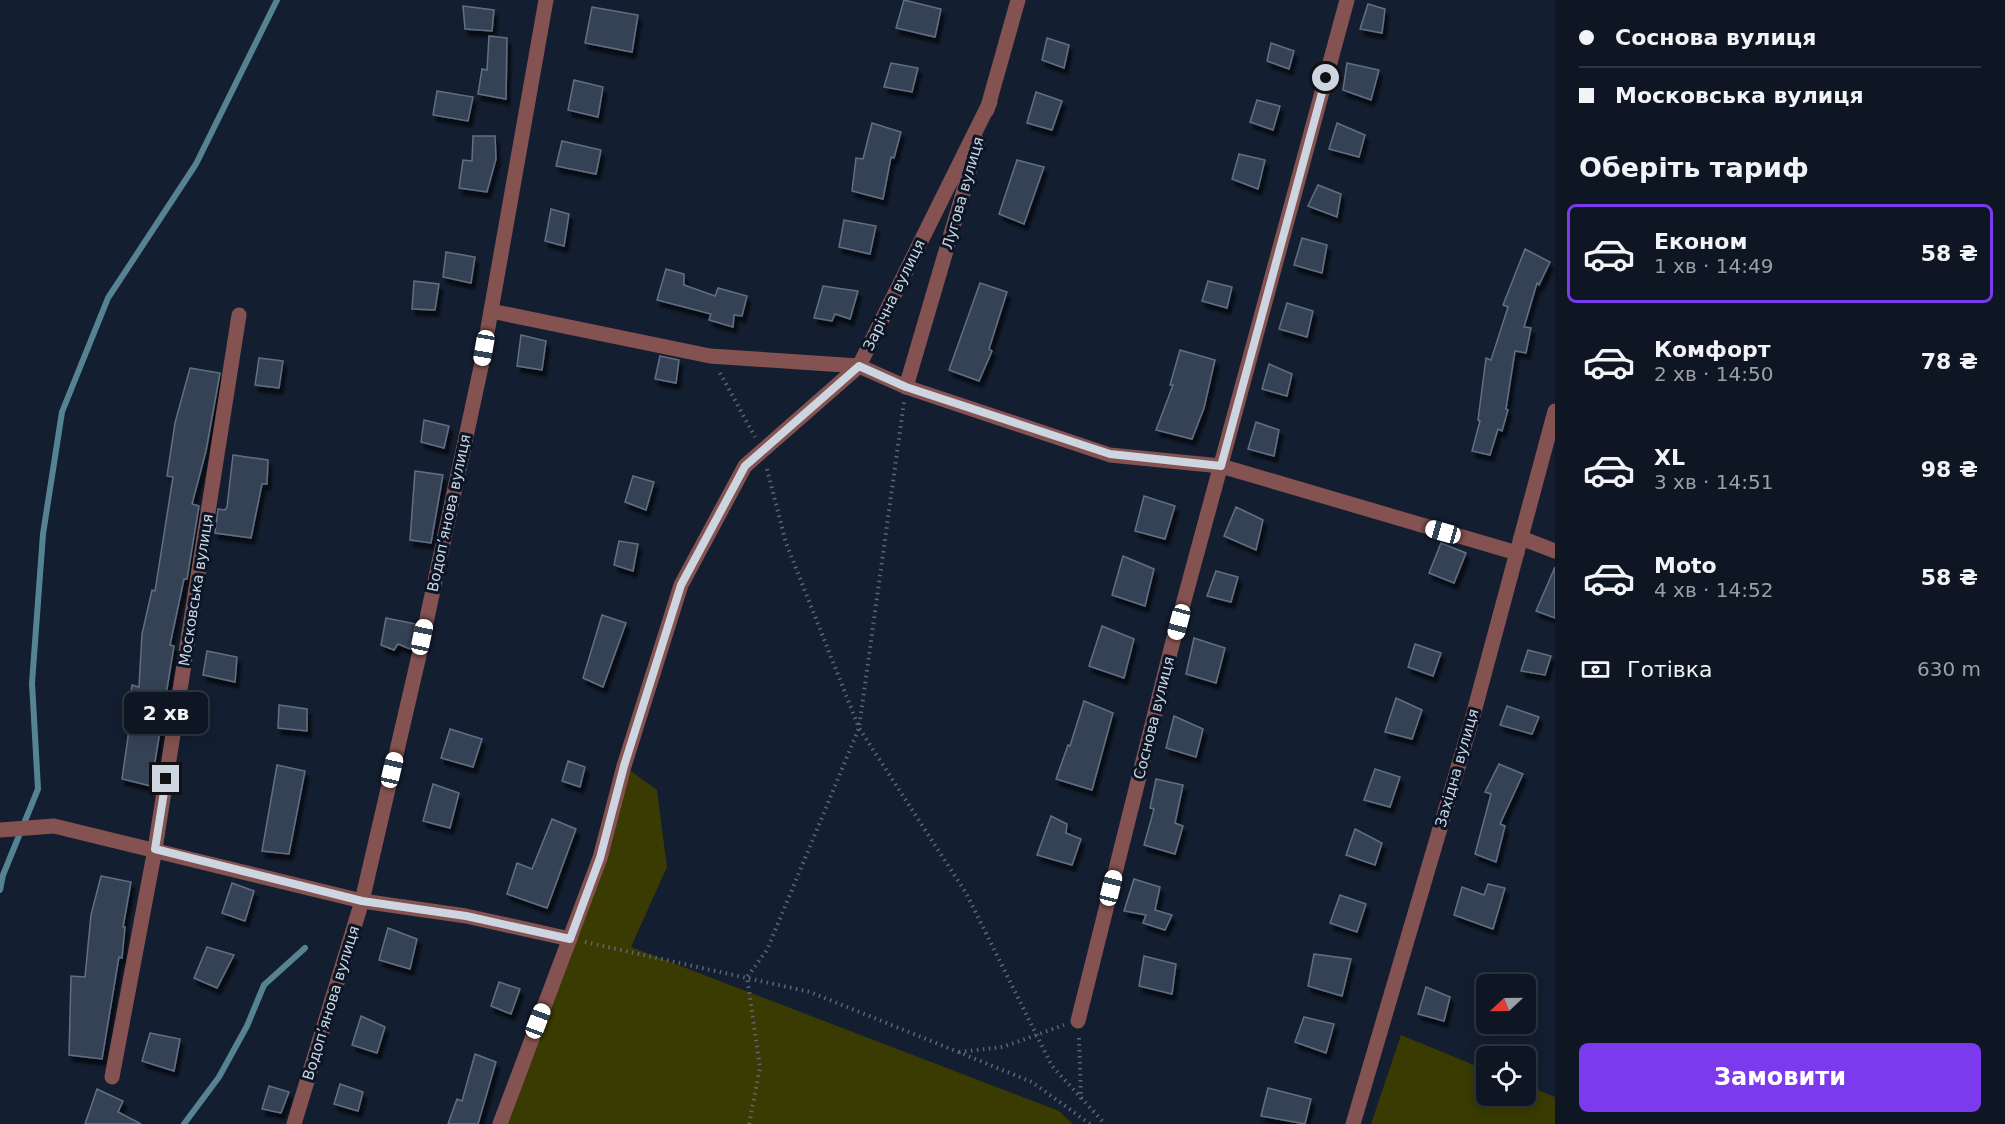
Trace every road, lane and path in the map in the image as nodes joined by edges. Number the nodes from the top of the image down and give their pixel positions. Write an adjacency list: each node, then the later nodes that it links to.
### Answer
1 (546, 0): 5 (street, Водоп’янова вулиця)
2 (1018, 0): 4 (street, Лугова вулиця)
3 (1347, 0): 12 (street, Соснова вулиця)
4 (990, 102): 8 (street, Зарічна вулиця); 9 (street, Лугова вулиця)
5 (490, 311): 7 (street); 18 (street, Водоп’янова вулиця)
6 (239, 315): 17 (street, Московська вулиця)
7 (710, 356): 8 (street); 11 (path)
8 (859, 366): 9 (street); 11 (street, Зарічна вулиця)
9 (906, 387): 12 (street); 15 (path)
10 (1555, 411): 13 (street, Західна вулиця)
11 (762, 451): 15 (path); 19 (street, Зарічна вулиця)
12 (1221, 466): 13 (street); 21 (street, Соснова вулиця)
13 (1519, 546): 14 (street); 31 (street, Західна вулиця)
14 (1555, 551)
15 (859, 728): 20 (path); 22 (path)
16 (0, 830): 17 (street)
17 (155, 849): 18 (street); 24 (street, Московська вулиця)
18 (362, 901): 19 (street); 26 (street, Водоп’янова вулиця)
19 (570, 939): 20 (path); 27 (street, Зарічна вулиця)
20 (747, 977): 23 (path); 28 (path)
21 (1078, 1021): 22 (path); 25 (path)
22 (1036, 1035): 23 (path); 25 (path)
23 (958, 1052): 29 (path)
24 (112, 1077)
25 (1082, 1099): 30 (path)
26 (294, 1124)
27 (500, 1124)
28 (748, 1124)
29 (1090, 1124)
30 (1105, 1124)
31 (1353, 1124)

